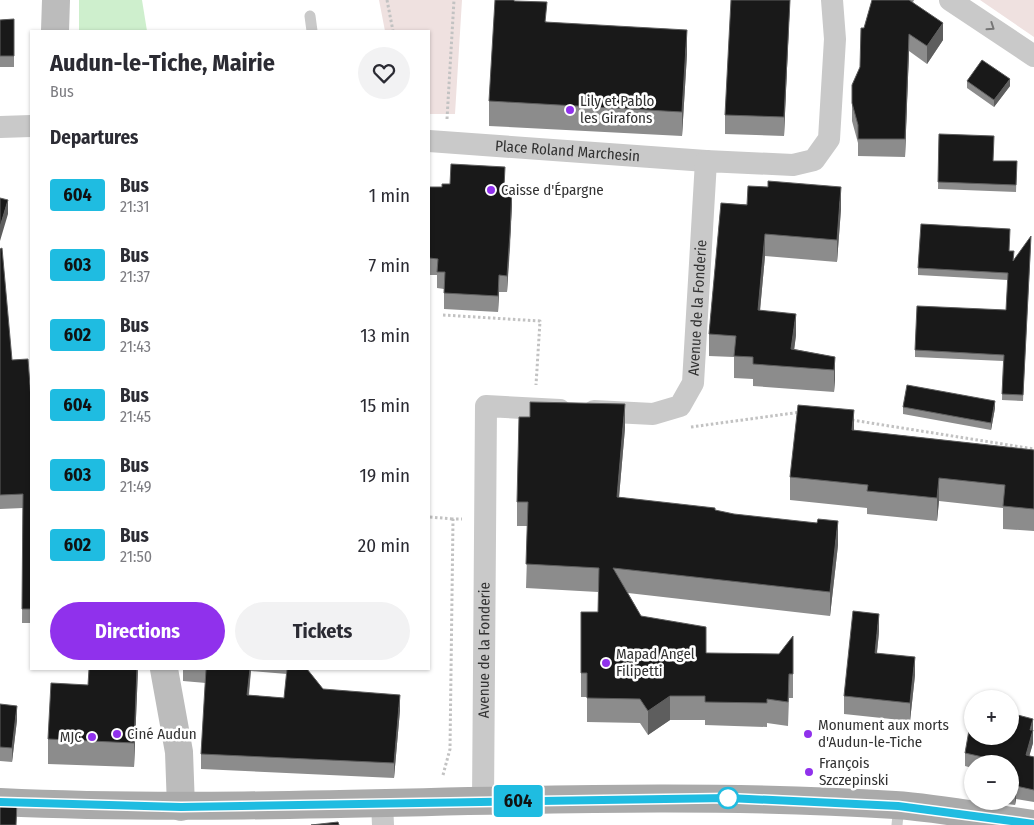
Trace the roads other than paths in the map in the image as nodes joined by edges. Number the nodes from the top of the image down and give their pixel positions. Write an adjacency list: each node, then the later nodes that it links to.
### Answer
1 (56, 0): 5 (main road)
2 (832, 0): 11 (street)
3 (950, 0): 7 (street, one-way to 7)
4 (310, 16): 6 (lane)
5 (55, 30)
6 (312, 30)
7 (1034, 56)
8 (30, 126): 9 (street)
9 (0, 127)
10 (437, 142): 11 (street, Place Roland Marchesin)
11 (706, 161): 14 (street, Avenue de la Fonderie)
12 (164, 670): 15 (main road)
13 (0, 802): 15 (main road)
14 (483, 802): 16 (main road); 17 (main road)
15 (181, 807): 16 (main road)
16 (383, 814)
17 (898, 815): 18 (main road)
18 (1034, 824)

